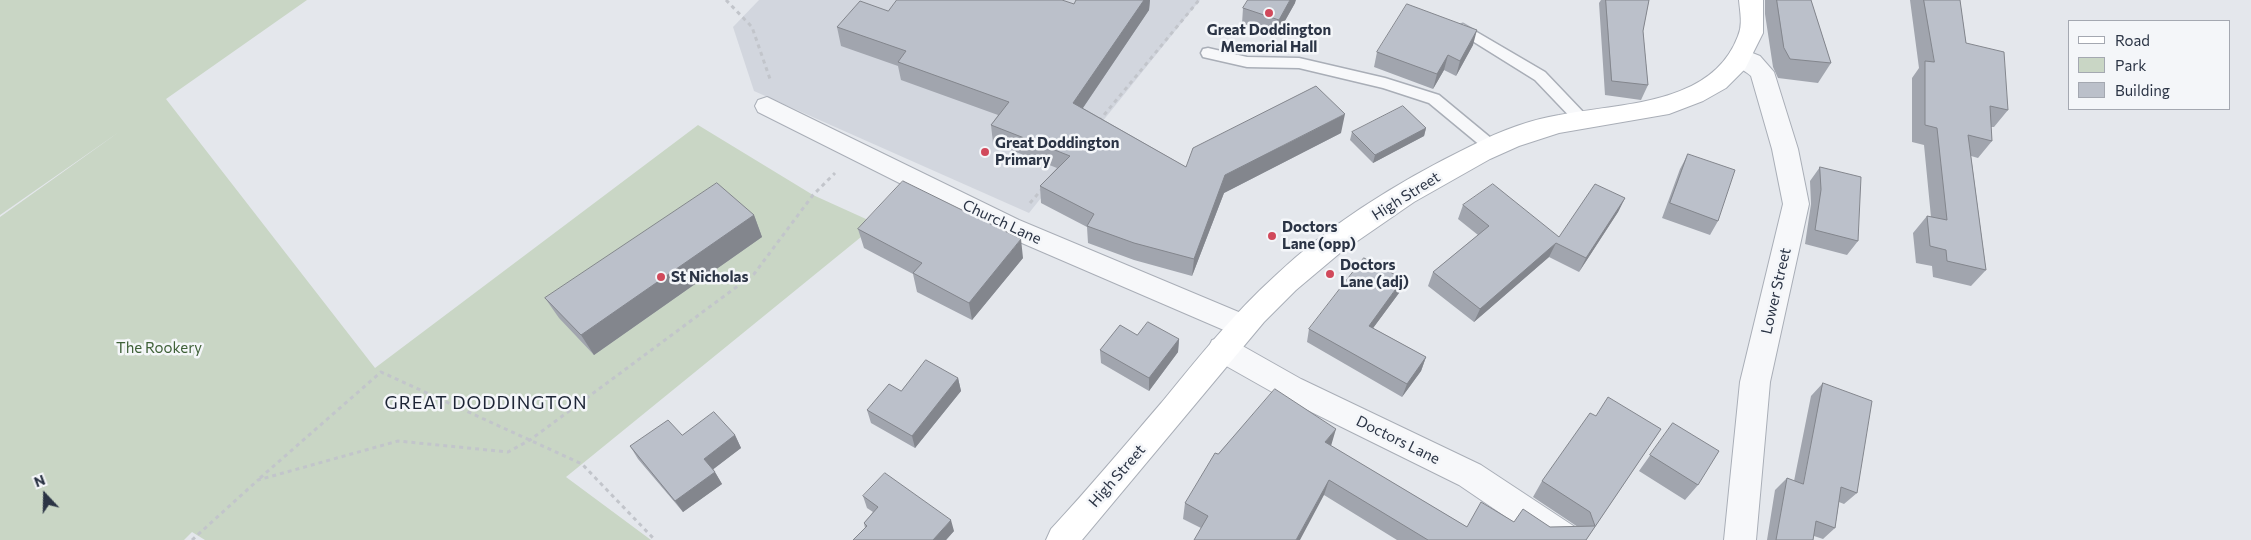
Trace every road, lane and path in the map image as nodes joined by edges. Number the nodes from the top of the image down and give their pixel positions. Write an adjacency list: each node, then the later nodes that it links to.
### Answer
1 (726, 0): 7 (path)
2 (1199, 0): 9 (path)
3 (1751, 0): 6 (main road, High Street)
4 (1463, 30): 8 (lane)
5 (1208, 53): 10 (lane)
6 (1740, 56): 8 (main road, High Street); 22 (street, Lower Street)
7 (767, 106): 11 (street, Church Lane)
8 (1580, 120): 10 (main road, High Street)
9 (1098, 121)
10 (1492, 147): 14 (main road, High Street)
11 (856, 151): 13 (street, Church Lane); 16 (path)
12 (1048, 182): 13 (path)
13 (1010, 227): 14 (street, Church Lane)
14 (1243, 326): 15 (main road, High Street)
15 (1222, 349): 20 (main road, High Street); 21 (street, Doctors Lane)
16 (530, 440): 17 (path); 17 (path); 19 (path)
17 (258, 480): 18 (path)
18 (192, 540)
19 (655, 540)
20 (1062, 540)
21 (1567, 540)
22 (1740, 540)

